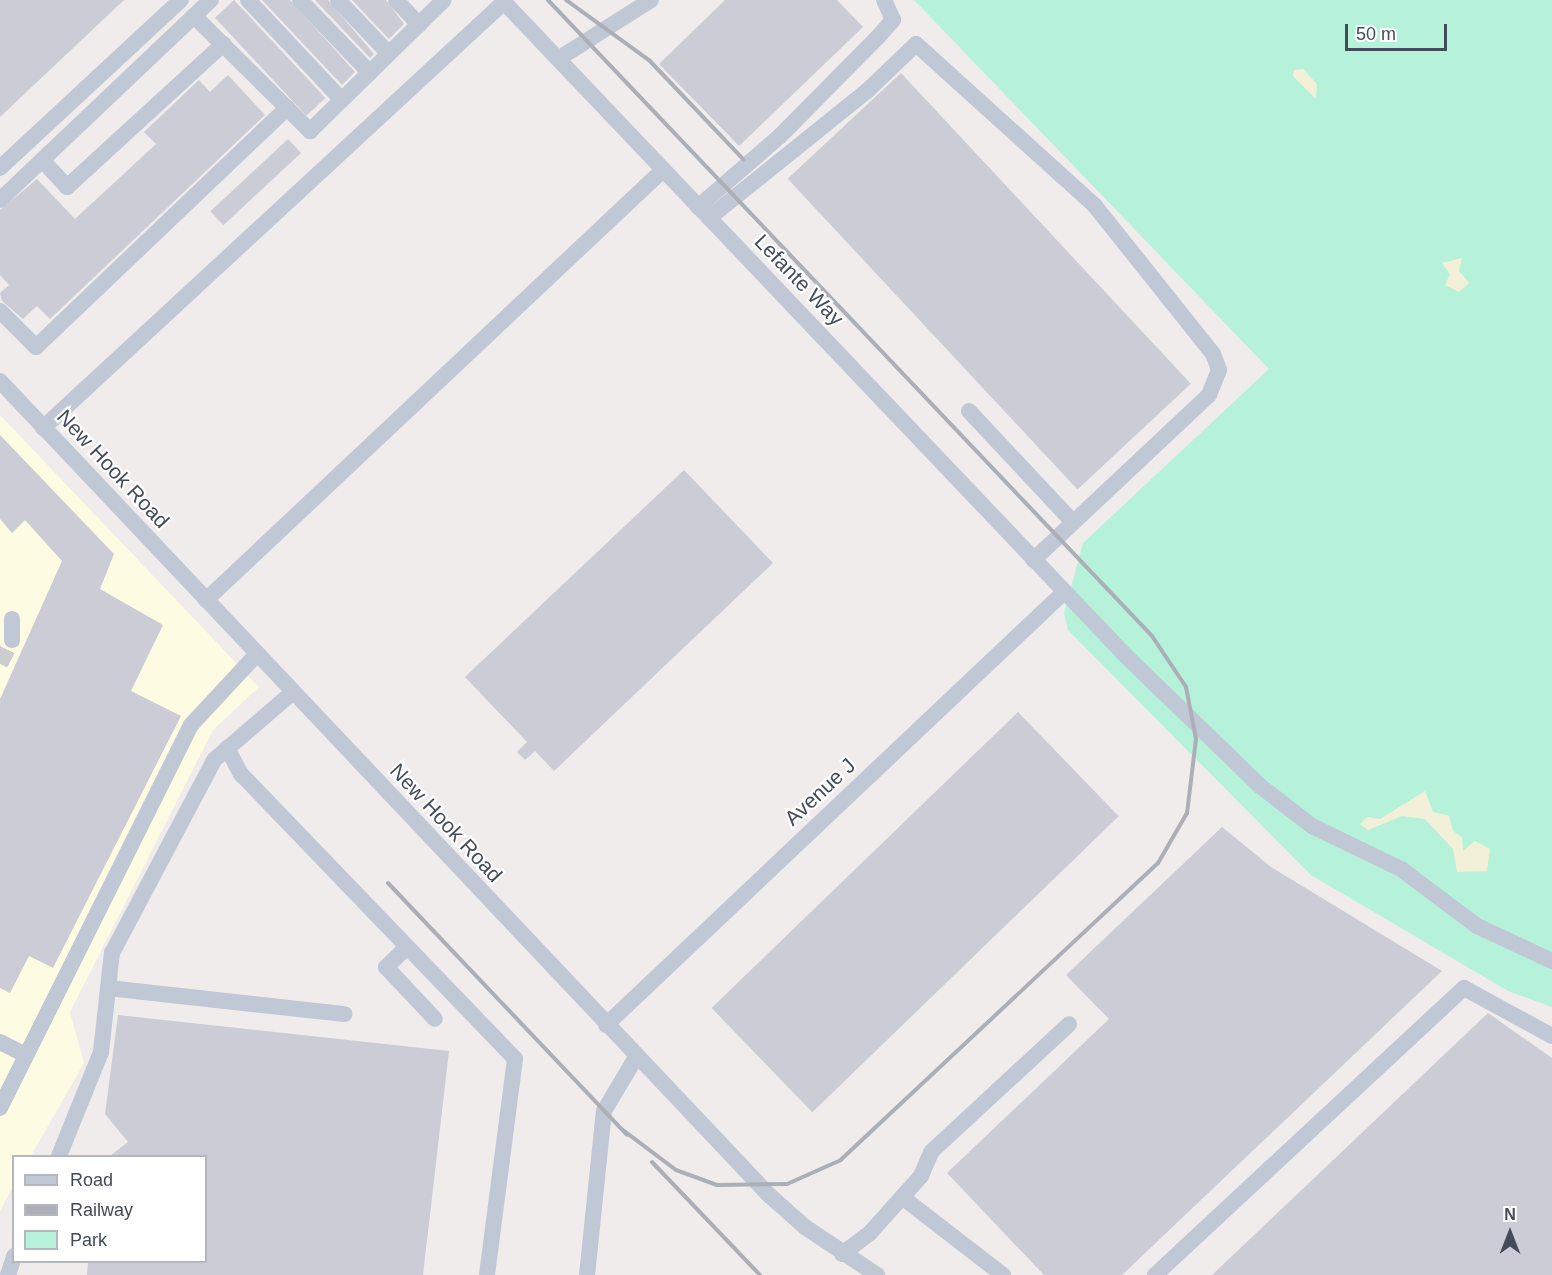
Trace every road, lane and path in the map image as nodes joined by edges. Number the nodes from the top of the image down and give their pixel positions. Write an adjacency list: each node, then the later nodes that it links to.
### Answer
1 (181, 0): 20 (street)
2 (211, 0): 11 (street)
3 (248, 0): 17 (street)
4 (300, 0): 16 (street)
5 (338, 0): 14 (street)
6 (396, 0): 12 (street)
7 (444, 0): 12 (street)
8 (651, 0): 15 (street)
9 (884, 0): 23 (street)
10 (503, 1): 15 (street, Lefante Way); 27 (street)
11 (195, 16): 13 (street); 19 (street)
12 (419, 25): 14 (street)
13 (223, 44): 18 (street); 19 (street)
14 (389, 54): 16 (street)
15 (558, 59): 21 (street, Lefante Way)
16 (370, 73): 17 (street)
17 (342, 100): 18 (street)
18 (286, 108): 24 (street)
19 (42, 160): 22 (street)
20 (0, 168)
21 (663, 170): 23 (street, Lefante Way); 31 (street)
22 (0, 200)
23 (703, 212): 28 (street); 29 (street, Lefante Way)
24 (0, 311)
25 (0, 381): 27 (street, New Hook Road)
26 (969, 411): 28 (street)
27 (43, 428): 31 (street, New Hook Road)
28 (1073, 522): 29 (street)
29 (1033, 560): 30 (street, Lefante Way)
30 (1064, 592): 38 (street, Lefante Way); 43 (street, Avenue J)
31 (206, 600): 34 (street, New Hook Road)
32 (12, 619): 33 (street)
33 (12, 640)
34 (257, 654): 35 (street, New Hook Road); 46 (street)
35 (293, 692): 36 (street); 43 (street, New Hook Road)
36 (227, 748): 37 (street); 39 (street)
37 (407, 947): 41 (street); 52 (street)
38 (1552, 961)
39 (108, 988): 40 (street); 49 (street)
40 (345, 1014)
41 (435, 1019)
42 (1069, 1024): 50 (street)
43 (606, 1025): 47 (street, New Hook Road)
44 (1552, 1036): 56 (street)
45 (0, 1042): 46 (street)
46 (25, 1055): 48 (street)
47 (636, 1057): 51 (street, New Hook Road); 53 (street)
48 (0, 1108)
49 (59, 1155)
50 (902, 1197): 51 (street); 55 (street)
51 (842, 1254): 54 (street, New Hook Road)
52 (487, 1275)
53 (587, 1275)
54 (877, 1275)
55 (1003, 1275)
56 (1155, 1275)

